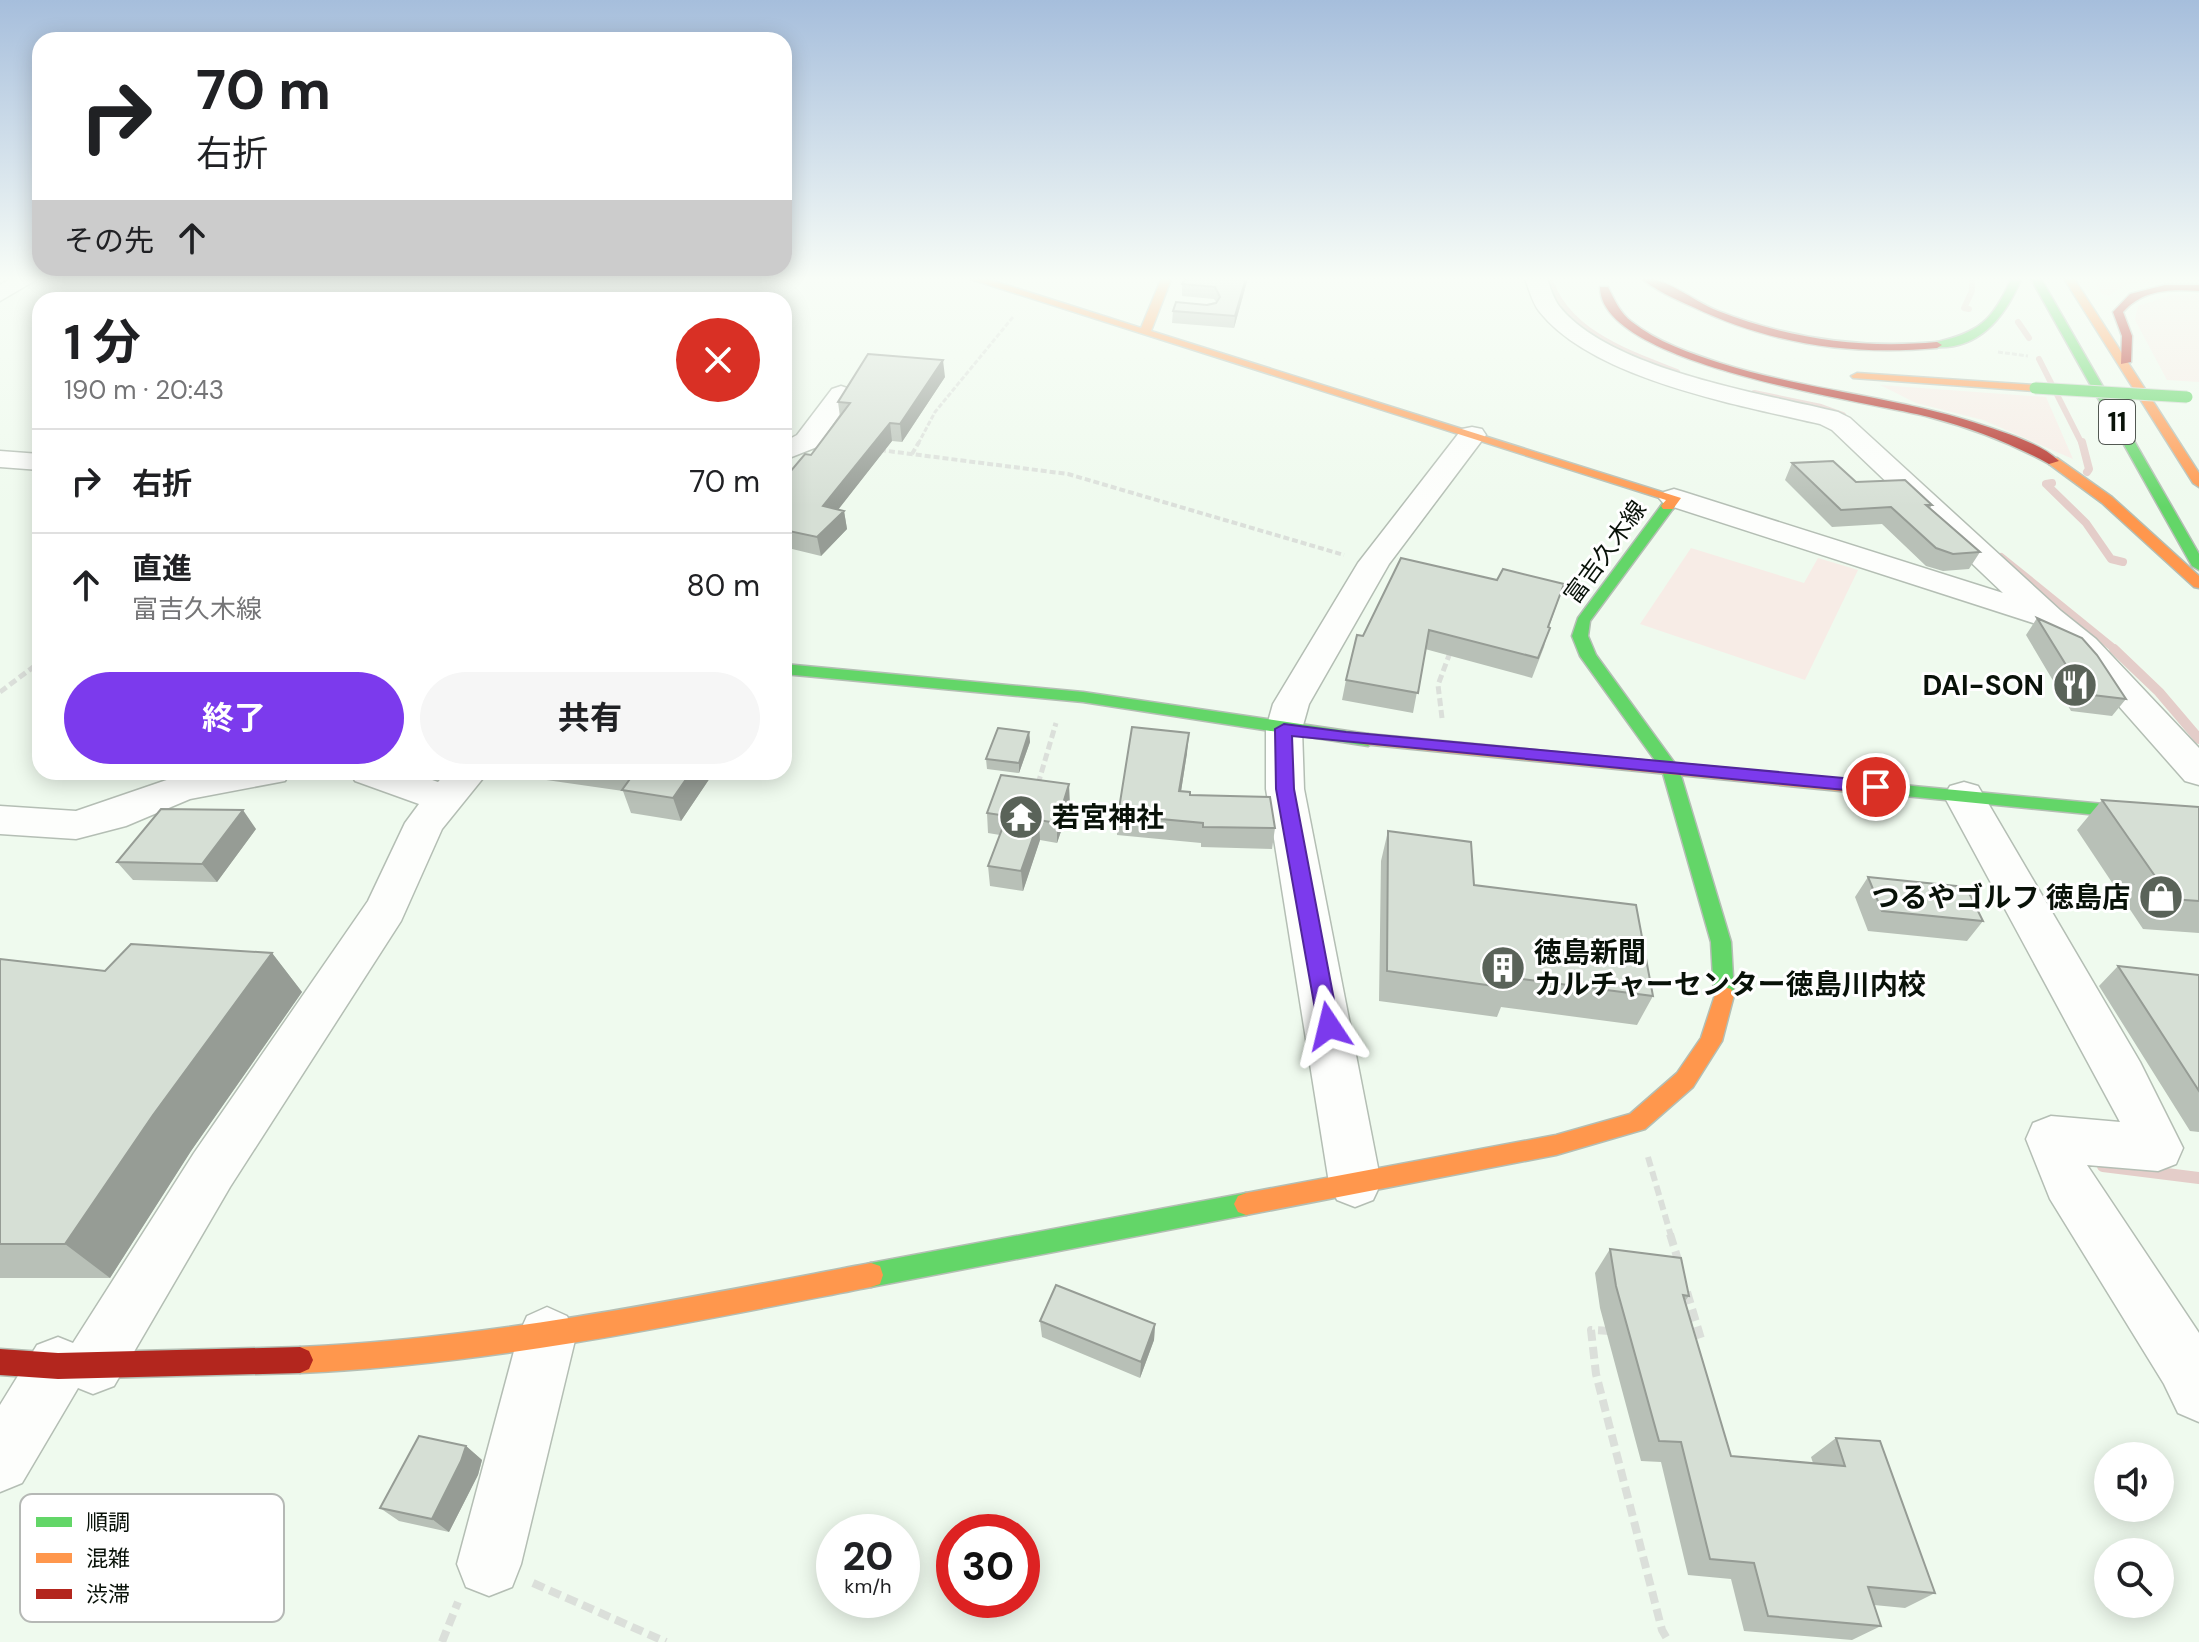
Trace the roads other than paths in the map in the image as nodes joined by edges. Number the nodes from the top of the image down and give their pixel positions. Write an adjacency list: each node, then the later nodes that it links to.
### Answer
1 (1214, 354): 13 (main road, 富吉久木線)
2 (1613, 354): 21 (street)
3 (1690, 354): 20 (main road)
4 (1738, 354): 10 (main road)
5 (2078, 354): 19 (main road, 11)
6 (2116, 354): 8 (main road, 11)
7 (2126, 354): 8 (main road)
8 (2125, 368): 17 (main road, 11)
9 (1841, 374): 10 (main road)
10 (2032, 383): 11 (main road, bridge)
11 (2191, 393)
12 (841, 394): 14 (street)
13 (1472, 435): 18 (main road, 富吉久木線); 23 (street)
14 (796, 447)
15 (0, 459): 16 (street)
16 (32, 461)
17 (2199, 483)
18 (1674, 498): 21 (street); 24 (main road, 富吉久木線)
19 (2199, 566)
20 (2199, 584)
21 (2049, 618): 25 (street)
22 (792, 670): 23 (main road)
23 (1284, 729): 24 (main road); 32 (street)
24 (1670, 769): 29 (main road); 32 (main road)
25 (2199, 772)
26 (212, 780): 31 (street)
27 (419, 780): 28 (street)
28 (457, 786): 35 (street)
29 (1964, 796): 30 (main road); 36 (street)
30 (2199, 819)
31 (0, 820)
32 (1355, 1183): 33 (main road)
33 (547, 1336): 35 (main road); 38 (street)
34 (0, 1362): 35 (main road)
35 (76, 1365): 37 (street)
36 (2194, 1374)
37 (0, 1461)
38 (489, 1564)

